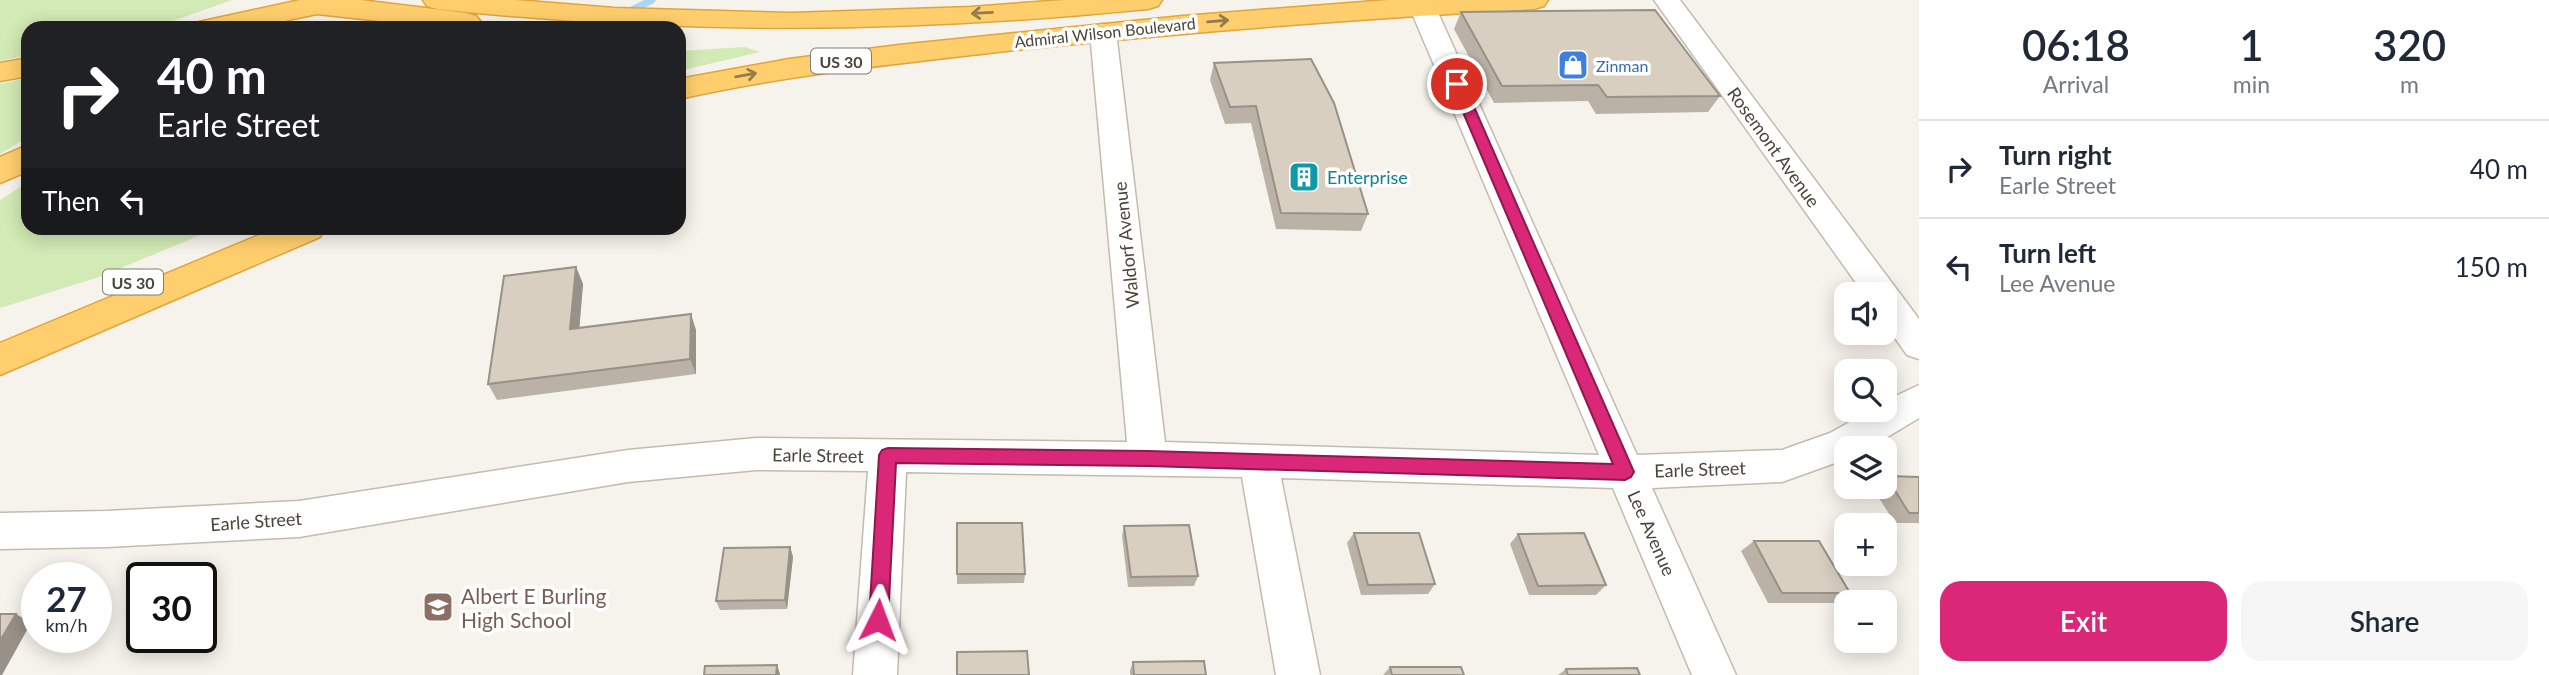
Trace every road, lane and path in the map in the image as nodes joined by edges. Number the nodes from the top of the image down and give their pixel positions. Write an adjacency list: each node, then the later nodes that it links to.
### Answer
1 (265, 0): 7 (highway)
2 (437, 0): 3 (highway, Admiral Wilson Boulevard, one-way to 2)
3 (1148, 0)
4 (1534, 0): 6 (highway, Admiral Wilson Boulevard / US 30)
5 (1667, 0): 20 (street, Rosemont Avenue)
6 (1422, 6): 10 (highway, Admiral Wilson Boulevard / US 30, one-way to 6); 29 (street, Lee Avenue)
7 (232, 21)
8 (246, 21): 9 (highway)
9 (458, 21)
10 (1103, 32): 12 (highway, Admiral Wilson Boulevard / US 30); 27 (street, Waldorf Avenue)
11 (686, 38): 12 (highway)
12 (1004, 42): 15 (highway, Admiral Wilson Boulevard / US 30, one-way to 12)
13 (21, 68): 14 (highway)
14 (0, 72)
15 (686, 88)
16 (21, 160): 17 (highway)
17 (0, 173)
18 (247, 235): 22 (highway, US 30)
19 (292, 235): 24 (highway)
20 (1873, 282)
21 (1897, 315): 23 (street, Rosemont Avenue)
22 (0, 331)
23 (1919, 345)
24 (0, 360)
25 (1919, 400): 29 (street, Earle Street)
26 (888, 455): 27 (street, Earle Street); 30 (street, Earle Street); 31 (street)
27 (1148, 458): 28 (street, Earle Street)
28 (1258, 461): 29 (street, Earle Street); 32 (street)
29 (1625, 472): 33 (street, Lee Avenue)
30 (0, 531)
31 (875, 675)
32 (1298, 675)
33 (1714, 675)

